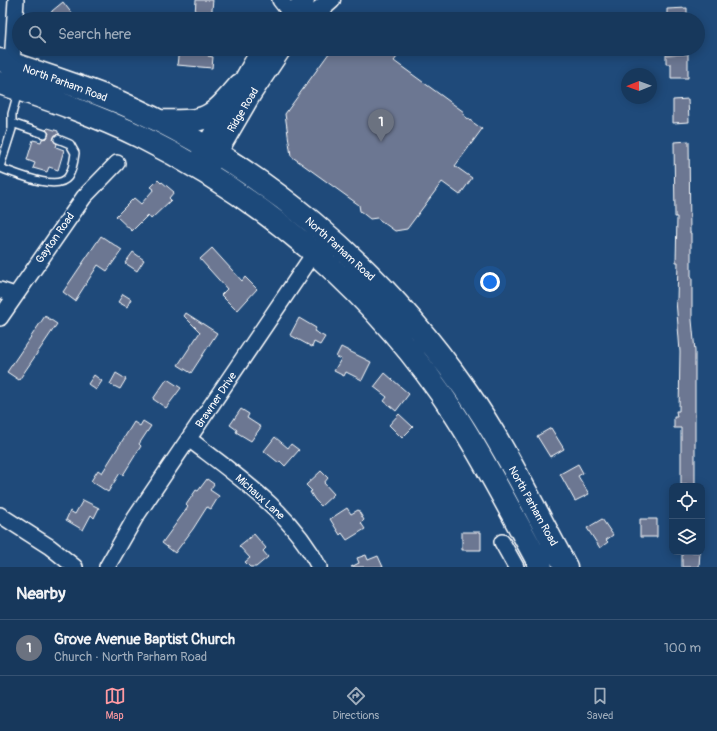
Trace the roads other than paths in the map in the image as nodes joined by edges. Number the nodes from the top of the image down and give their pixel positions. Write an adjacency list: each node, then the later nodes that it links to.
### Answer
1 (16, 0): 4 (street)
2 (305, 0): 5 (street)
3 (331, 0): 6 (street)
4 (14, 12)
5 (289, 12)
6 (317, 12)
7 (12, 25): 10 (street)
8 (257, 56): 11 (street, Ridge Road)
9 (277, 56): 18 (street, Ridge Road)
10 (6, 62): 13 (highway, North Parham Road)
11 (240, 85): 14 (highway); 18 (street, Ridge Road)
12 (9, 86): 13 (highway); 15 (lane); 21 (highway, North Parham Road)
13 (77, 86): 14 (highway, North Parham Road)
14 (159, 121): 18 (highway, North Parham Road)
15 (12, 123): 16 (lane); 20 (lane)
16 (44, 134)
17 (58, 139): 20 (lane)
18 (211, 150): 21 (street, Ridge Road); 22 (highway, North Parham Road)
19 (117, 163): 25 (street, Gayton Road)
20 (0, 168)
21 (200, 170): 23 (highway, North Parham Road)
22 (327, 234): 23 (street, Brawner Drive); 35 (highway, North Parham Road)
23 (315, 253): 27 (street, Brawner Drive); 34 (highway, North Parham Road)
24 (0, 290): 25 (street)
25 (15, 296): 26 (street, Gayton Road)
26 (0, 318)
27 (190, 439): 31 (street, Brawner Drive); 32 (street, Michaux Lane)
28 (0, 515): 30 (street)
29 (502, 542): 33 (street)
30 (75, 567)
31 (107, 567)
32 (319, 567)
33 (516, 567)
34 (541, 567)
35 (566, 567)

